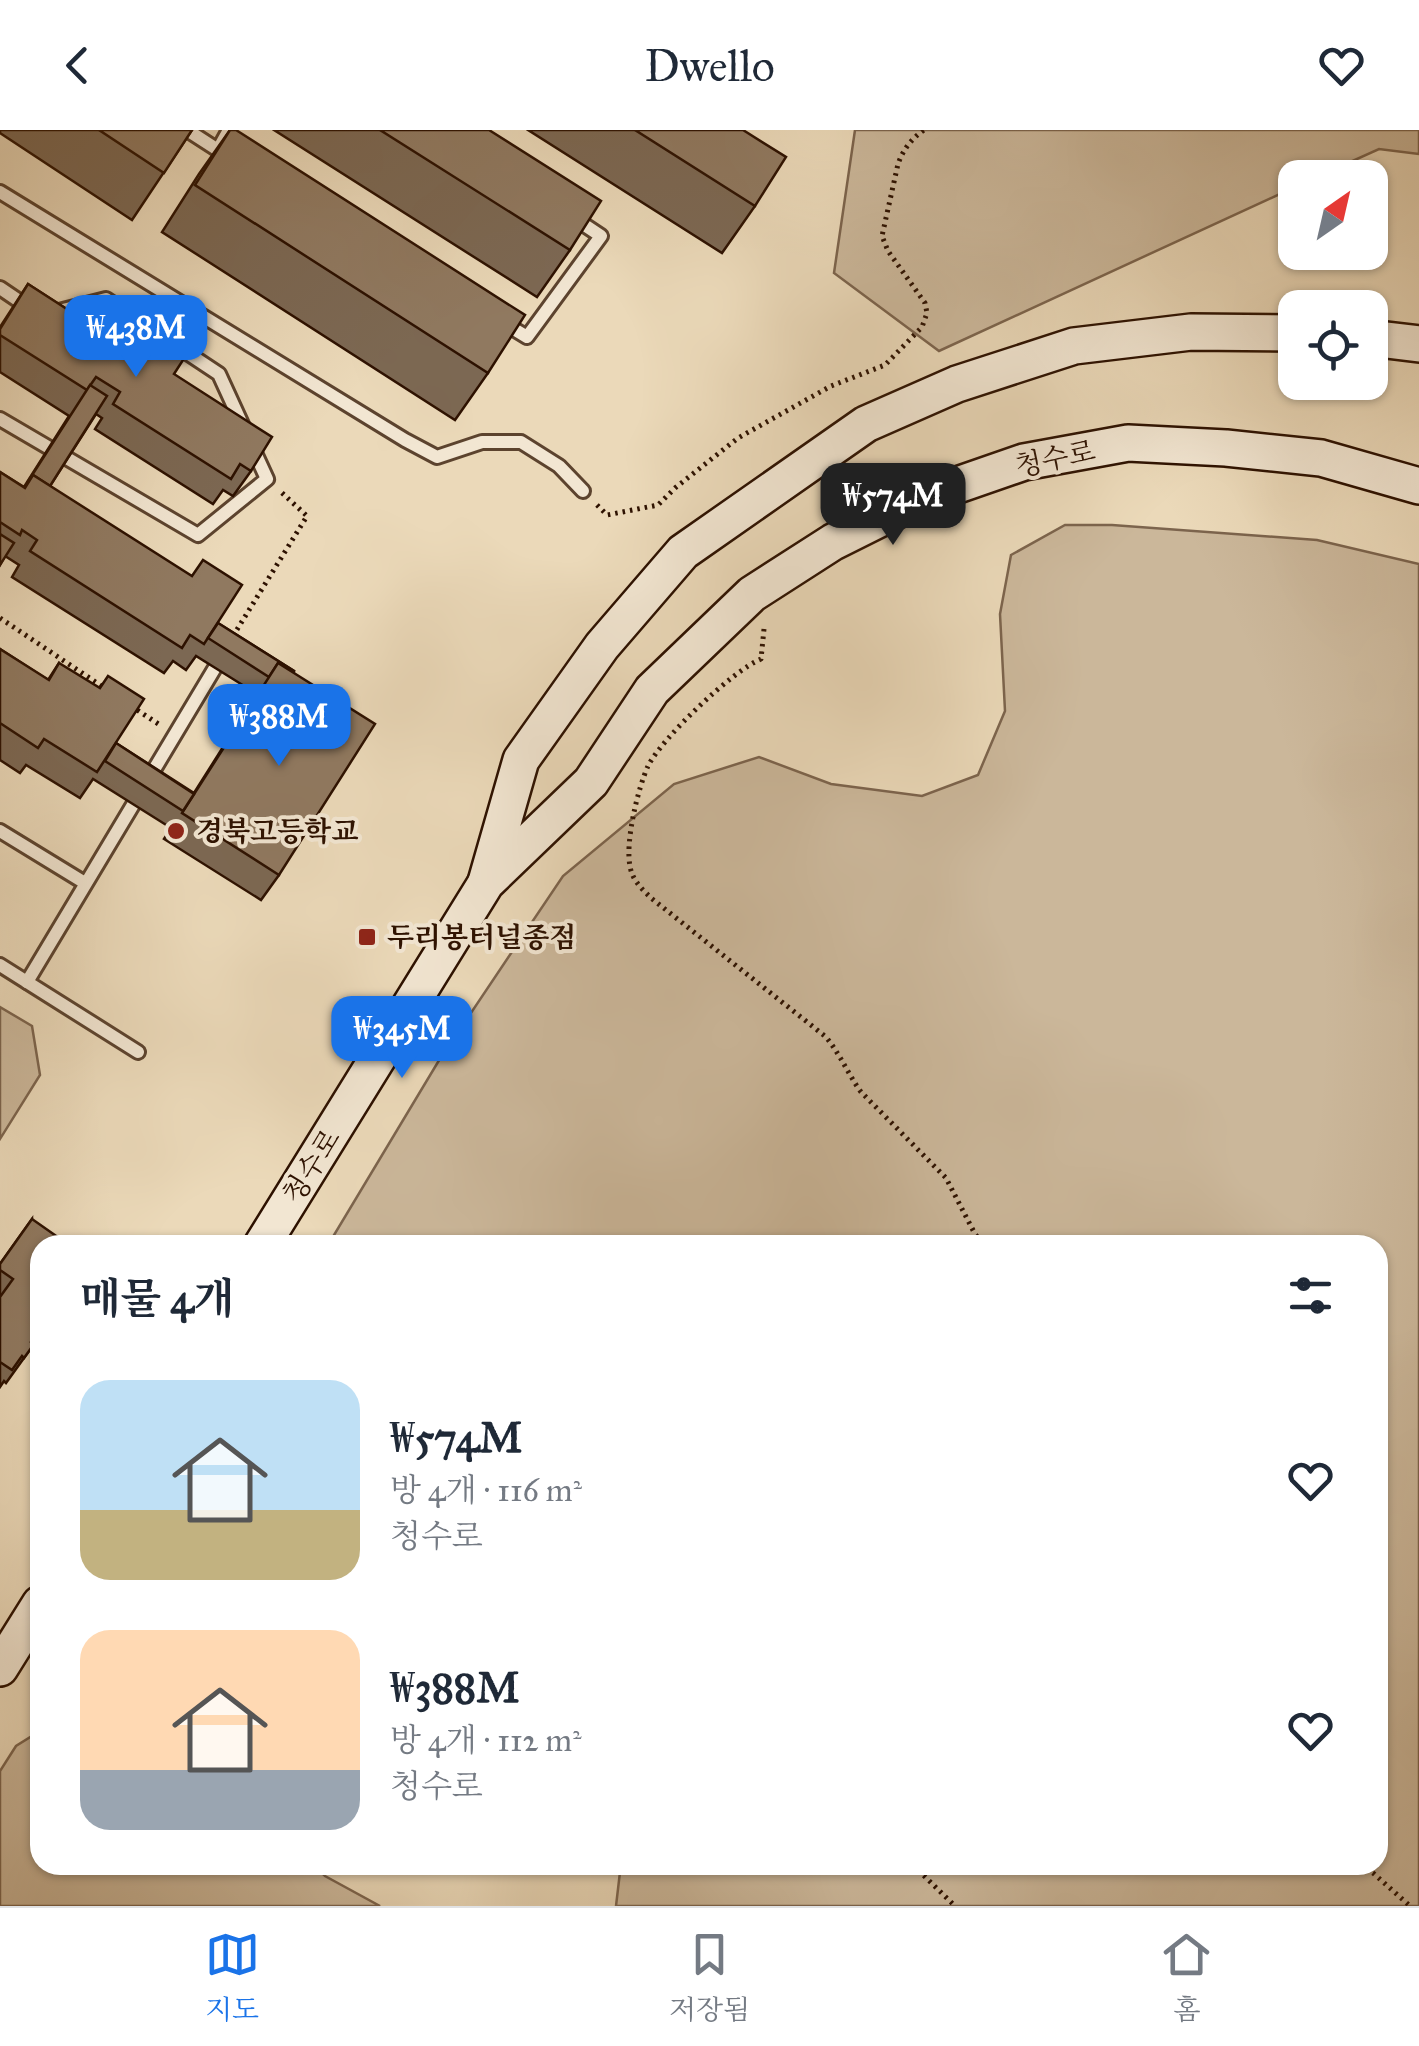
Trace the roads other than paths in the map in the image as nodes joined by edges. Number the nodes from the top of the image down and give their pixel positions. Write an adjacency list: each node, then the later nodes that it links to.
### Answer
1 (187, 130): 2 (lane)
2 (229, 130)
3 (0, 192): 12 (lane)
4 (552, 204): 6 (lane)
5 (0, 288): 10 (lane)
6 (496, 318)
7 (1278, 333): 16 (main road, 청수로)
8 (1388, 340): 9 (main road)
9 (1419, 344)
10 (0, 418)
11 (1419, 486): 16 (main road, 청수로)
12 (583, 491)
13 (233, 636): 15 (lane)
14 (0, 831): 15 (lane)
15 (84, 882): 18 (lane)
16 (486, 883): 20 (main road, 청수로)
17 (0, 965): 18 (lane)
18 (28, 982): 19 (lane)
19 (138, 1052)
20 (268, 1235)
21 (30, 1620): 22 (main road)
22 (0, 1668)

